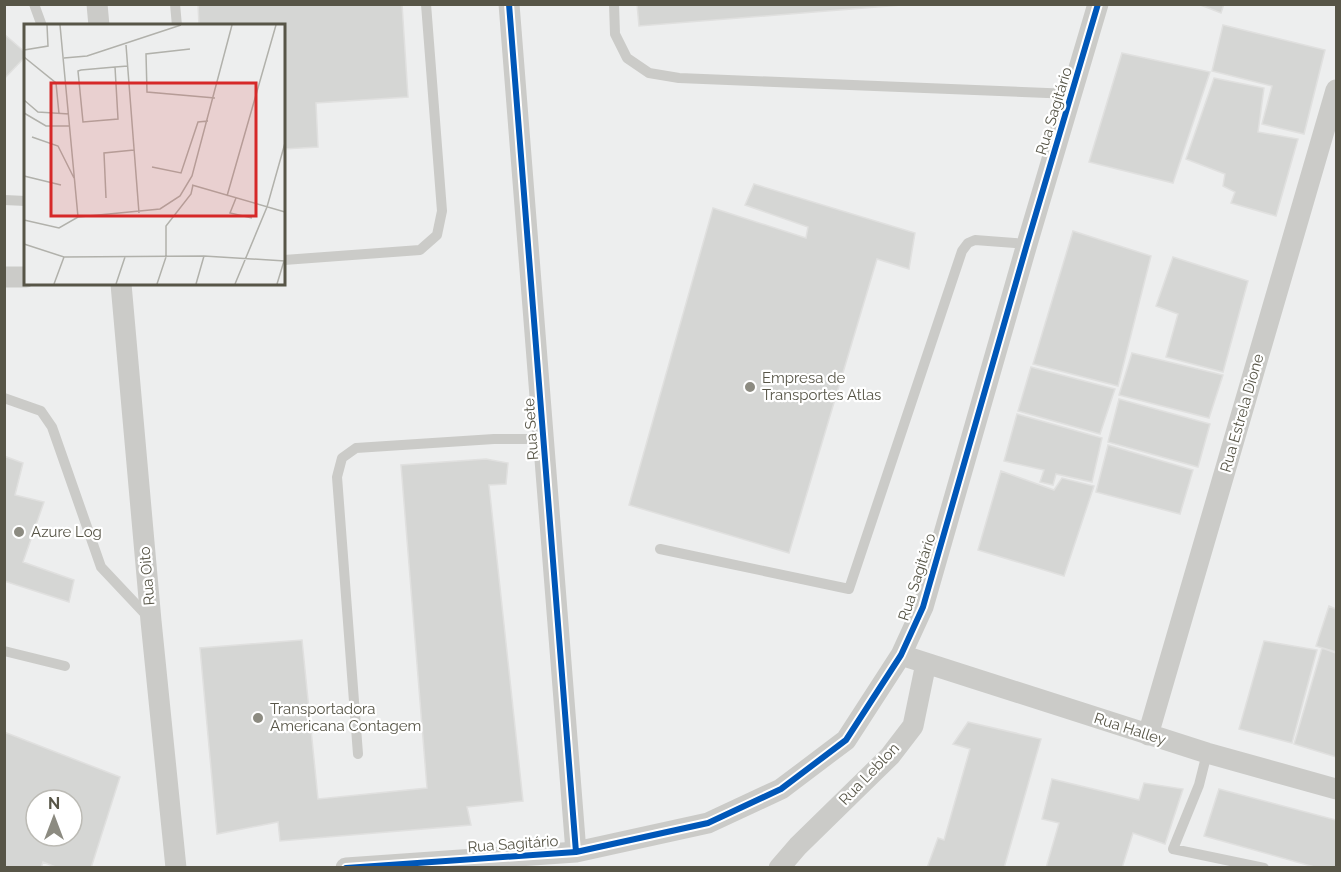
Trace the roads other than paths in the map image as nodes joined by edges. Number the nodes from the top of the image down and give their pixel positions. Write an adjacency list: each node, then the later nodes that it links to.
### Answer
1 (34, 4): 8 (lane)
2 (97, 4): 9 (street)
3 (175, 4): 10 (lane)
4 (426, 4): 16 (lane)
5 (509, 4): 21 (street, Rua Sete)
6 (614, 4): 12 (lane)
7 (1098, 4): 12 (street, Rua Sagitário)
8 (41, 24)
9 (99, 24)
10 (177, 24)
11 (1336, 90): 28 (street, Rua Estrela Dione)
12 (1072, 94): 15 (street, Rua Sagitário)
13 (4, 200): 14 (lane)
14 (24, 201)
15 (1027, 244): 22 (lane); 25 (street, Rua Sagitário)
16 (285, 260)
17 (4, 277): 18 (street)
18 (24, 277)
19 (122, 285): 23 (street, Rua Oito)
20 (4, 398): 23 (lane)
21 (543, 439): 30 (lane); 32 (street, Rua Sete)
22 (660, 549)
23 (151, 621): 33 (street, Rua Oito)
24 (4, 651): 27 (lane)
25 (901, 655): 26 (street, Rua Halley); 32 (street, Rua Sagitário)
26 (926, 663): 28 (street, Rua Halley); 35 (street, Rua Leblon)
27 (65, 666)
28 (1148, 735): 29 (street, Rua Halley)
29 (1207, 753): 31 (street, Rua Halley); 36 (lane)
30 (358, 754)
31 (1336, 789)
32 (576, 852): 34 (street, Rua Sagitário)
33 (176, 867)
34 (346, 867)
35 (779, 867)
36 (1264, 867)

